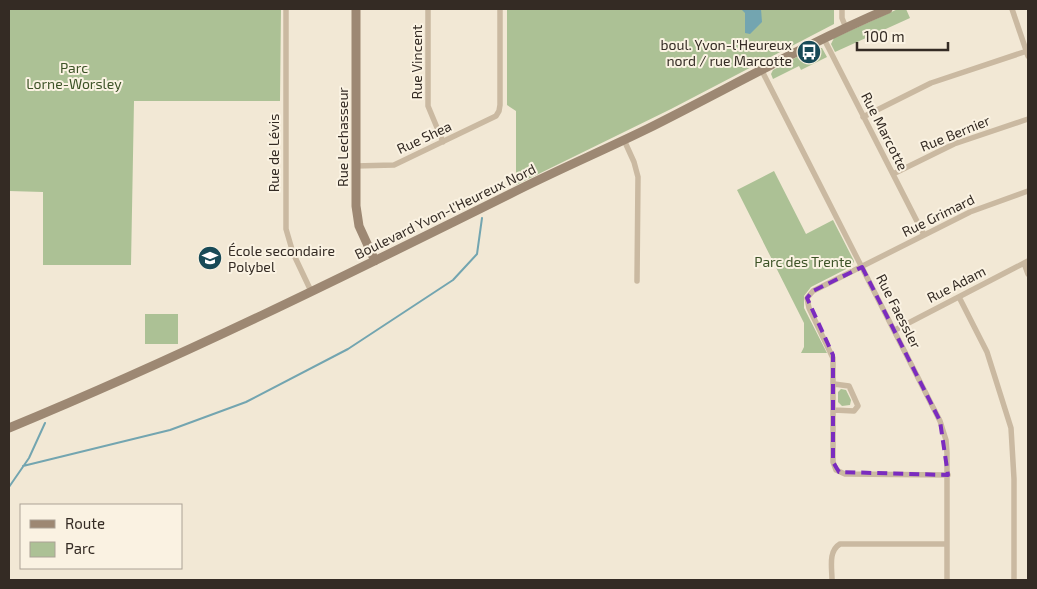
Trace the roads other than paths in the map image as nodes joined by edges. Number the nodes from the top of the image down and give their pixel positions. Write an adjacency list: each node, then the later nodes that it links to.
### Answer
1 (286, 9): 25 (street, Rue de Lévis)
2 (356, 9): 16 (street, Rue Lechasseur)
3 (428, 9): 15 (street, Rue Vincent)
4 (500, 9): 15 (street, Rue Shea)
5 (842, 9): 8 (street)
6 (888, 9): 8 (street, Boulevard Yvon-l'Heureux Nord)
7 (1012, 9): 10 (street)
8 (846, 28): 9 (street, Boulevard Yvon-l'Heureux Nord)
9 (824, 39): 11 (street, Boulevard Yvon-l'Heureux Nord); 12 (street, Rue Marcotte)
10 (1027, 54): 12 (street)
11 (762, 70): 14 (street, Boulevard Yvon-l'Heureux Nord); 22 (street, Rue Faessler)
12 (863, 117): 17 (street, Rue Marcotte)
13 (1028, 119): 17 (street, Rue Bernier)
14 (624, 140): 20 (street, Boulevard Yvon-l'Heureux Nord); 24 (street)
15 (443, 142): 16 (street, Rue Shea)
16 (355, 166): 20 (street, Rue Lechasseur)
17 (893, 174): 19 (street, Rue Marcotte)
18 (1028, 191): 19 (street, Rue Grimard)
19 (924, 235): 22 (street, Rue Grimard)
20 (376, 261): 25 (street, Boulevard Yvon-l'Heureux Nord)
21 (1026, 262): 23 (street); 26 (street, Rue Adam)
22 (862, 266): 27 (street, Rue Faessler); 28 (street, Rue Grimard)
23 (1028, 274)
24 (637, 281)
25 (311, 291): 30 (street, Boulevard Yvon-l'Heureux Nord)
26 (959, 297): 27 (street, Rue Adam); 35 (street)
27 (895, 330): 31 (street, Rue Faessler)
28 (834, 384): 29 (street); 29 (street)
29 (834, 410): 31 (street)
30 (9, 428)
31 (948, 475): 32 (street, Rue Faessler)
32 (947, 544): 33 (street); 34 (street, Rue Faessler)
33 (832, 580)
34 (947, 580)
35 (1014, 580)

